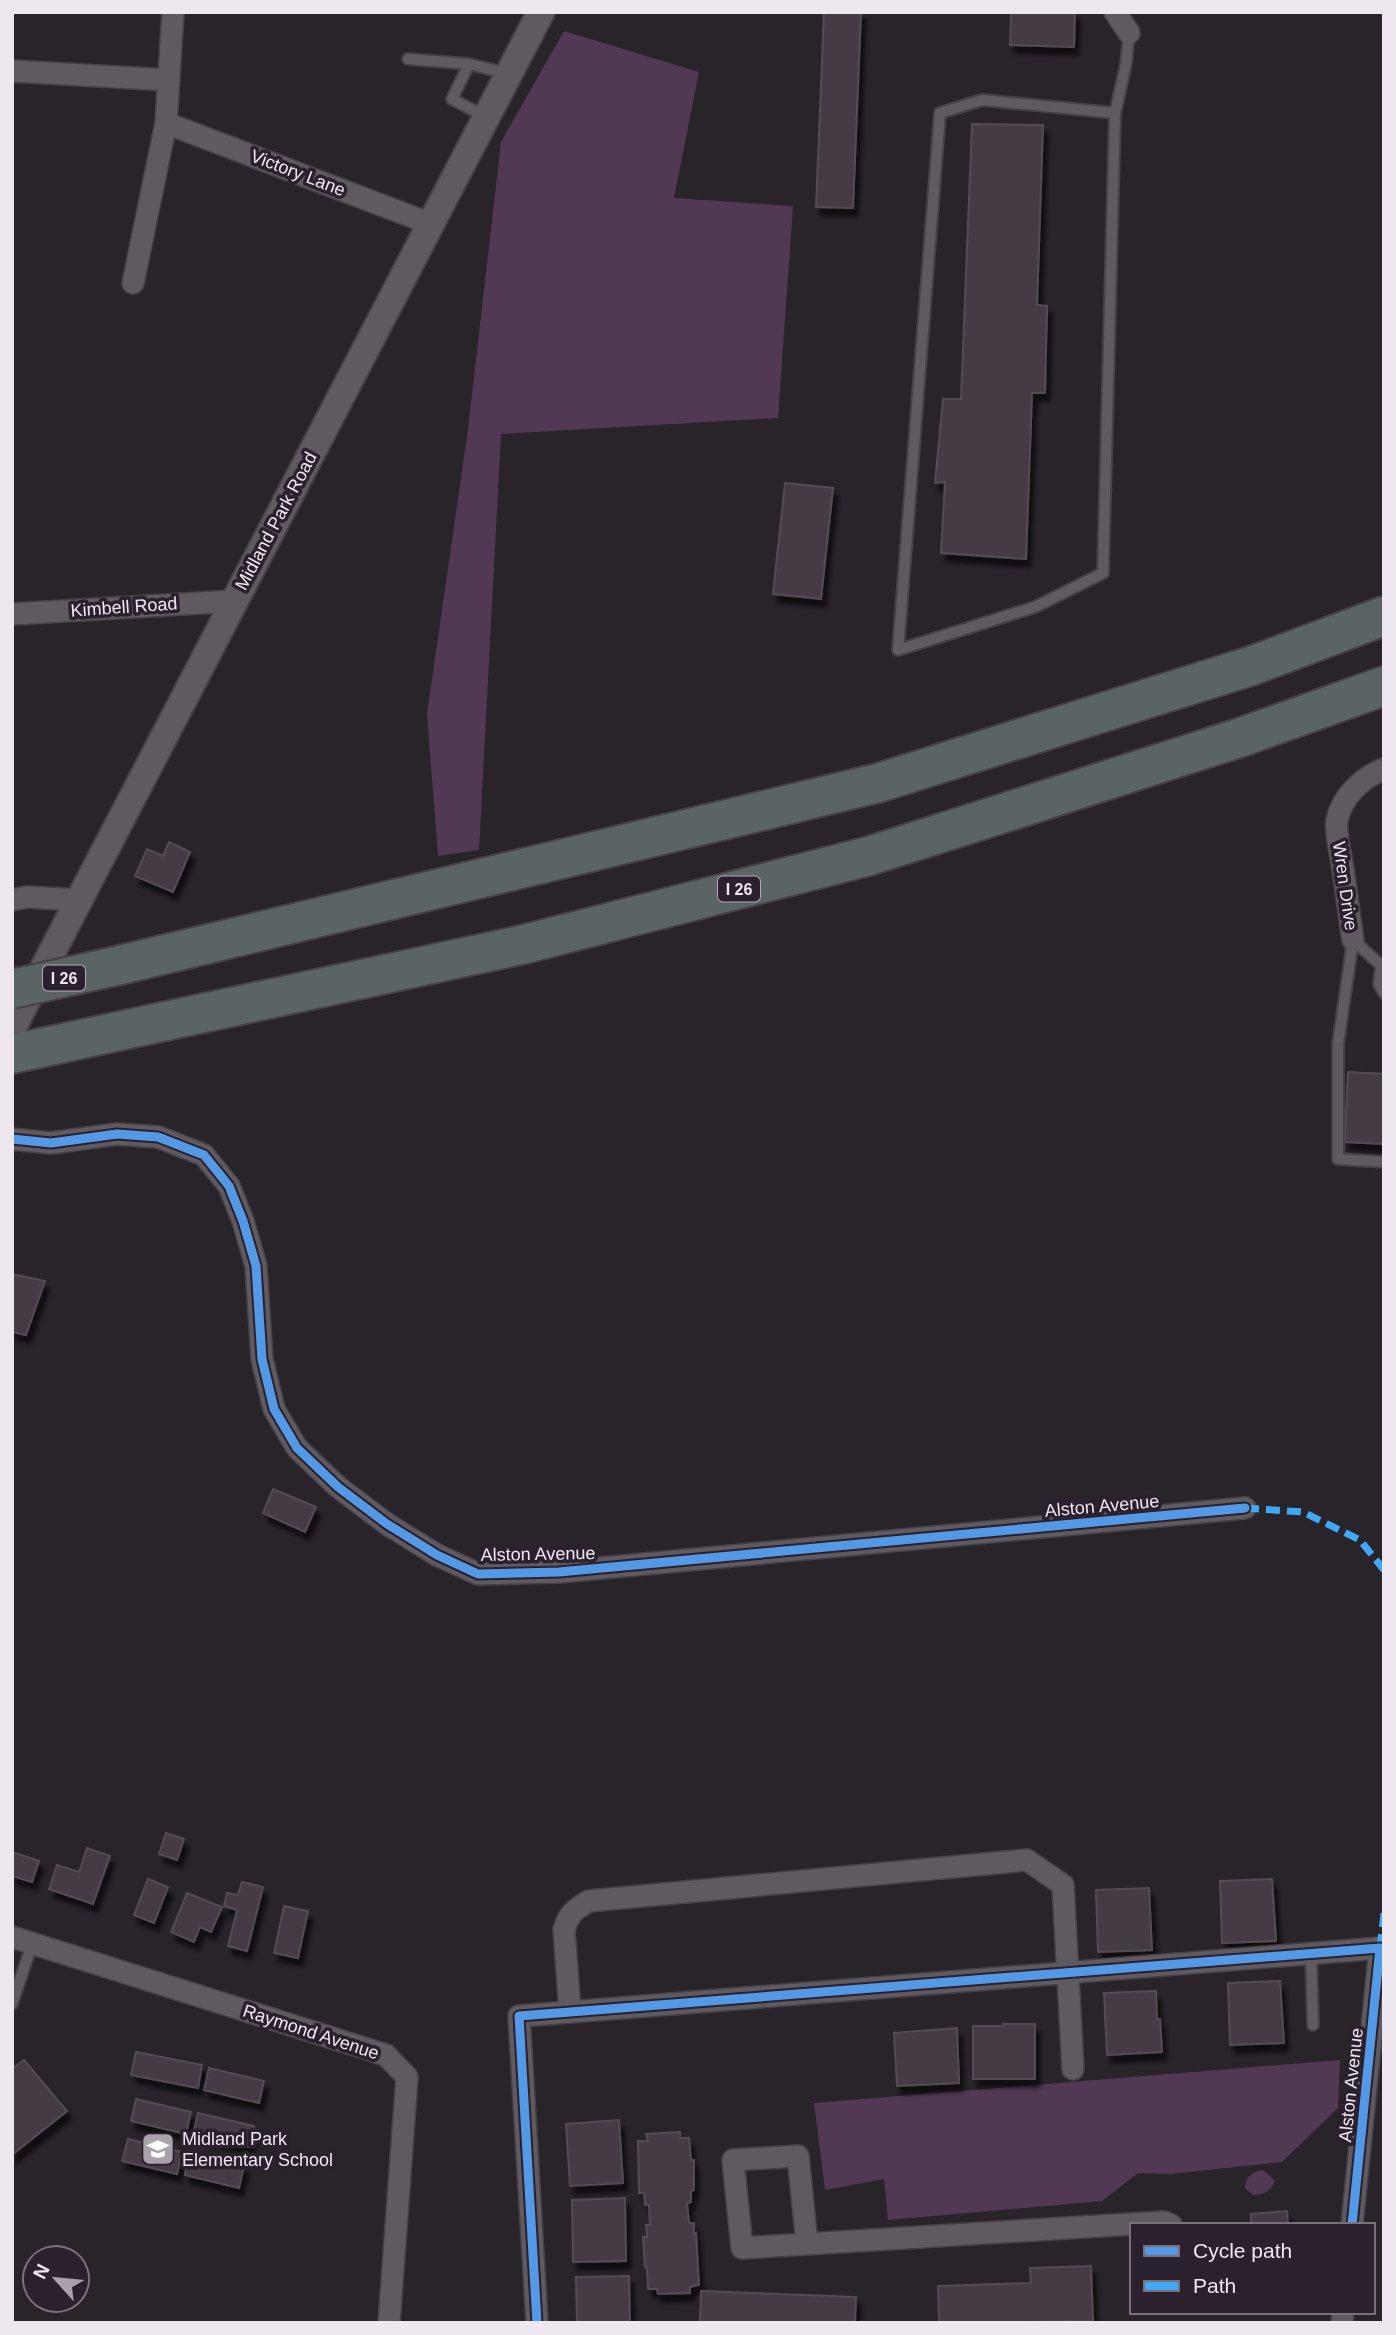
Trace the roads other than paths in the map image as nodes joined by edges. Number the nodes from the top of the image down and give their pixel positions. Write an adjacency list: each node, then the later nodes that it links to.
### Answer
1 (173, 12): 9 (street)
2 (541, 12): 8 (street, Midland Park Road)
3 (1115, 12): 4 (street)
4 (1129, 33): 10 (lane)
5 (408, 59): 6 (lane)
6 (469, 64): 8 (lane); 11 (lane)
7 (12, 71): 9 (street)
8 (509, 75): 11 (street, Midland Park Road)
9 (169, 80): 12 (street)
10 (1115, 113): 10 (lane)
11 (486, 117): 13 (street, Midland Park Road)
12 (166, 123): 13 (street, Victory Lane); 14 (street)
13 (431, 224): 15 (street, Midland Park Road)
14 (133, 283)
15 (235, 601): 16 (street, Kimbell Road); 21 (street, Midland Park Road)
16 (12, 614)
17 (1384, 616): 24 (highway, I 26, bridge)
18 (1384, 686): 27 (highway, I 26)
19 (1384, 769): 22 (street, Wren Drive)
20 (12, 900): 21 (street)
21 (79, 900): 26 (street, Midland Park Road)
22 (1353, 940): 23 (lane); 29 (lane)
23 (1383, 968): 25 (lane)
24 (12, 989)
25 (1384, 993)
26 (12, 1029)
27 (12, 1054)
28 (12, 1139): 30 (street, Alston Avenue)
29 (1384, 1162)
30 (1245, 1508)
31 (22, 1941): 34 (lane); 41 (street, Raymond Avenue)
32 (1311, 1953): 33 (street); 36 (lane); 38 (street, Alston Avenue)
33 (1069, 1972): 35 (street); 35 (street); 37 (street)
34 (12, 2004)
35 (570, 2011): 42 (street)
36 (1313, 2025)
37 (1073, 2069)
38 (1352, 2223)
39 (1130, 2224): 40 (street)
40 (807, 2244): 40 (street)
41 (389, 2323)
42 (537, 2323)

